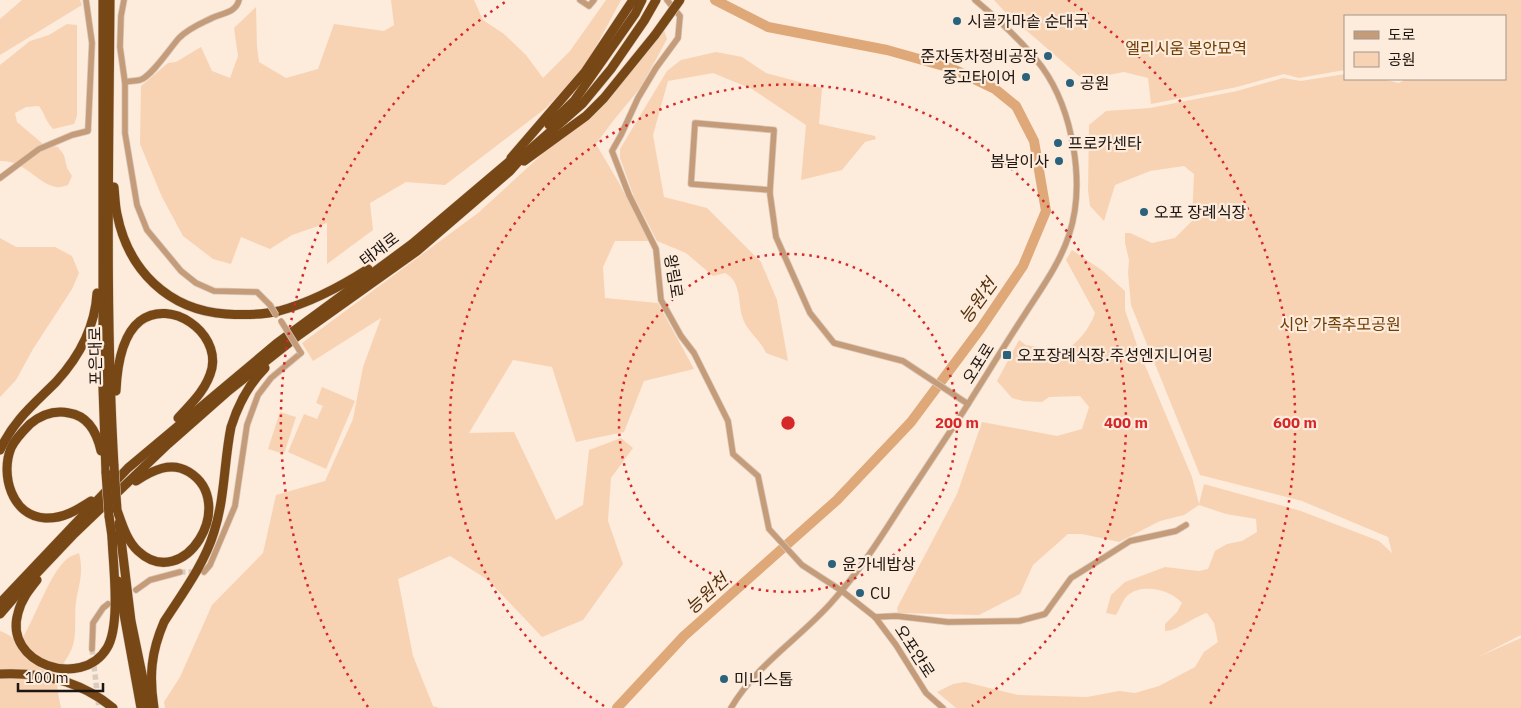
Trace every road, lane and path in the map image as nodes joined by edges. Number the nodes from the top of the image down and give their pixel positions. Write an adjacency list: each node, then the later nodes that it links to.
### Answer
1 (86, 0): 17 (street)
2 (103, 0): 19 (highway, 포은대로)
3 (110, 0): 15 (highway, 포은대로)
4 (124, 0): 14 (street)
5 (238, 0): 14 (street)
6 (580, 0): 7 (street)
7 (594, 0)
8 (642, 0): 16 (highway, 태재로)
9 (656, 0): 16 (highway, 태재로)
10 (667, 0): 36 (street, 왕림로)
11 (680, 0): 16 (highway, bridge)
12 (975, 0): 22 (street, 오포로)
13 (632, 2): 16 (highway)
14 (124, 82): 34 (street, bridge)
15 (109, 121): 20 (highway); 23 (highway, 포은대로)
16 (506, 169): 20 (highway, 태재로); 21 (highway, 태재로)
17 (0, 178)
18 (770, 190): 18 (street); 22 (street)
19 (102, 210): 25 (highway); 26 (highway, 포은대로)
20 (412, 244): 24 (highway, 태재로)
21 (299, 335): 27 (highway); 46 (highway)
22 (968, 404): 36 (street, 오포로)
23 (113, 442): 24 (highway); 29 (highway, 포은대로, bridge)
24 (153, 446): 28 (highway, 태재로)
25 (0, 450)
26 (106, 473): 28 (highway); 32 (highway, bridge)
27 (120, 492): 29 (highway); 31 (highway)
28 (104, 493): 37 (highway)
29 (117, 510): 45 (highway, 포은대로)
30 (1186, 525): 40 (street)
31 (74, 534): 32 (highway); 39 (highway)
32 (112, 537): 44 (highway)
33 (180, 572): 35 (street)
34 (204, 572)
35 (136, 590)
36 (842, 591): 40 (street, 오포안로); 47 (street, 오포로)
37 (0, 603)
38 (108, 604): 41 (street)
39 (0, 614)
40 (875, 617): 48 (street, 오포안로)
41 (92, 649)
42 (0, 674): 43 (highway)
43 (114, 708)
44 (141, 708)
45 (149, 708)
46 (154, 708)
47 (731, 708)
48 (943, 708)

